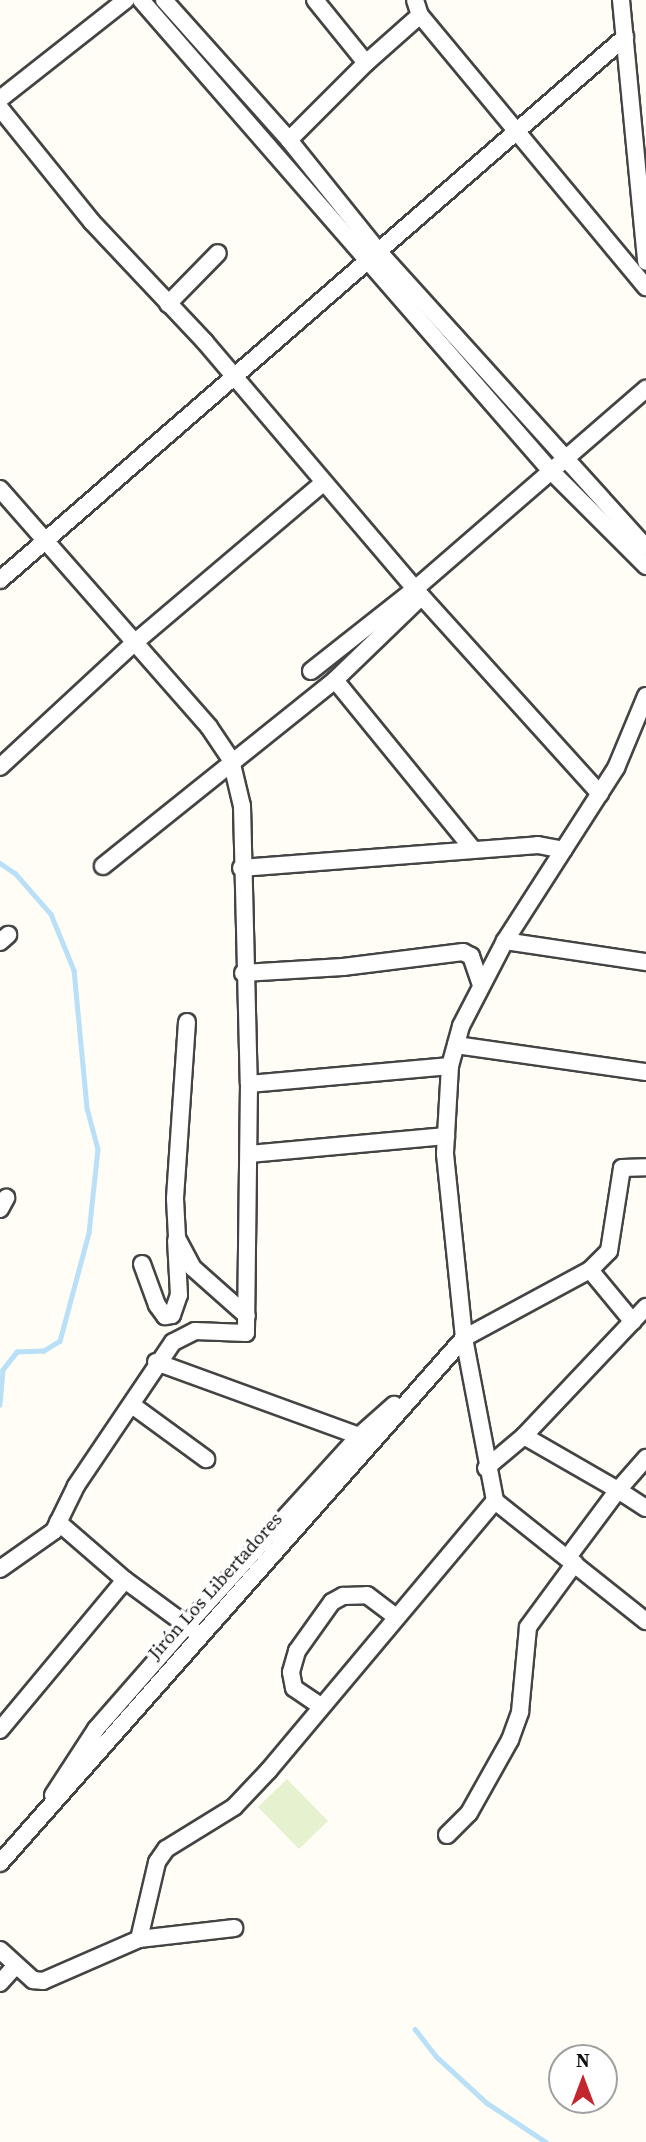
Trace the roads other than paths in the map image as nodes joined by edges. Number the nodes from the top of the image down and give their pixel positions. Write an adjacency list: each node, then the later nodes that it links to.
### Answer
1 (126, 0): 9 (street)
2 (142, 0): 14 (street)
3 (164, 0): 12 (street)
4 (314, 0): 8 (street)
5 (621, 0): 7 (street)
6 (417, 7): 8 (street); 11 (street)
7 (625, 37): 11 (street); 15 (street)
8 (366, 63): 12 (street)
9 (0, 99)
10 (0, 108): 17 (street)
11 (517, 132): 14 (street); 16 (street)
12 (289, 141): 14 (street)
13 (218, 253): 17 (street)
14 (374, 258): 18 (street); 20 (street); 21 (street)
15 (646, 262)
16 (646, 287)
17 (168, 303): 18 (street)
18 (232, 378): 24 (street); 26 (street)
19 (646, 389): 22 (street)
20 (528, 417): 21 (street); 22 (street)
21 (514, 429): 23 (street)
22 (567, 460): 23 (street); 27 (street)
23 (550, 470): 28 (street); 30 (street)
24 (323, 483): 30 (street); 31 (street)
25 (0, 489): 26 (street)
26 (47, 538): 29 (street); 31 (street)
27 (646, 547)
28 (646, 566)
29 (0, 580)
30 (418, 593): 32 (street); 33 (street); 37 (street)
31 (132, 644): 35 (street); 36 (street)
32 (311, 671)
33 (335, 680): 35 (street); 38 (street)
34 (646, 696): 37 (street)
35 (231, 761): 40 (street); 41 (street)
36 (0, 767)
37 (600, 794): 39 (street)
38 (472, 849): 39 (street); 41 (street)
39 (564, 850): 42 (street)
40 (103, 866)
41 (241, 868): 44 (street)
42 (505, 941): 43 (street); 45 (street)
43 (646, 962)
44 (243, 973): 45 (street); 50 (street)
45 (481, 985): 47 (street)
46 (187, 1022): 54 (street)
47 (456, 1045): 48 (street); 49 (street)
48 (450, 1066): 50 (street); 51 (street)
49 (646, 1072)
50 (249, 1084): 52 (street)
51 (446, 1136): 52 (street); 60 (street)
52 (249, 1154): 58 (street)
53 (646, 1167): 56 (street)
54 (177, 1238): 55 (street); 58 (street)
55 (142, 1264)
56 (590, 1270): 59 (street); 60 (street)
57 (646, 1307): 59 (street)
58 (247, 1316): 61 (street)
59 (633, 1322): 63 (street)
60 (464, 1338): 64 (street, Jirón Los Libertadores); 67 (street)
61 (156, 1362): 62 (street); 64 (street)
62 (132, 1405): 66 (street); 71 (street)
63 (524, 1436): 67 (street); 68 (street)
64 (366, 1438): 77 (street, Jirón Los Libertadores)
65 (646, 1458): 68 (street)
66 (206, 1459)
67 (486, 1468): 69 (street)
68 (618, 1490): 70 (street); 72 (street)
69 (495, 1501): 72 (street); 75 (street)
70 (646, 1508)
71 (58, 1522): 73 (street); 74 (street)
72 (572, 1560): 76 (street); 80 (street)
73 (0, 1569)
74 (125, 1580): 77 (street); 79 (street)
75 (395, 1616): 78 (street); 78 (street)
76 (646, 1621)
77 (193, 1630): 81 (street, Jirón Los Libertadores)
78 (319, 1705): 83 (street)
79 (0, 1730)
80 (447, 1835)
81 (0, 1863)
82 (234, 1928): 83 (street)
83 (139, 1938): 85 (street)
84 (0, 1950): 85 (street)
85 (16, 1965): 86 (street)
86 (0, 1983)

